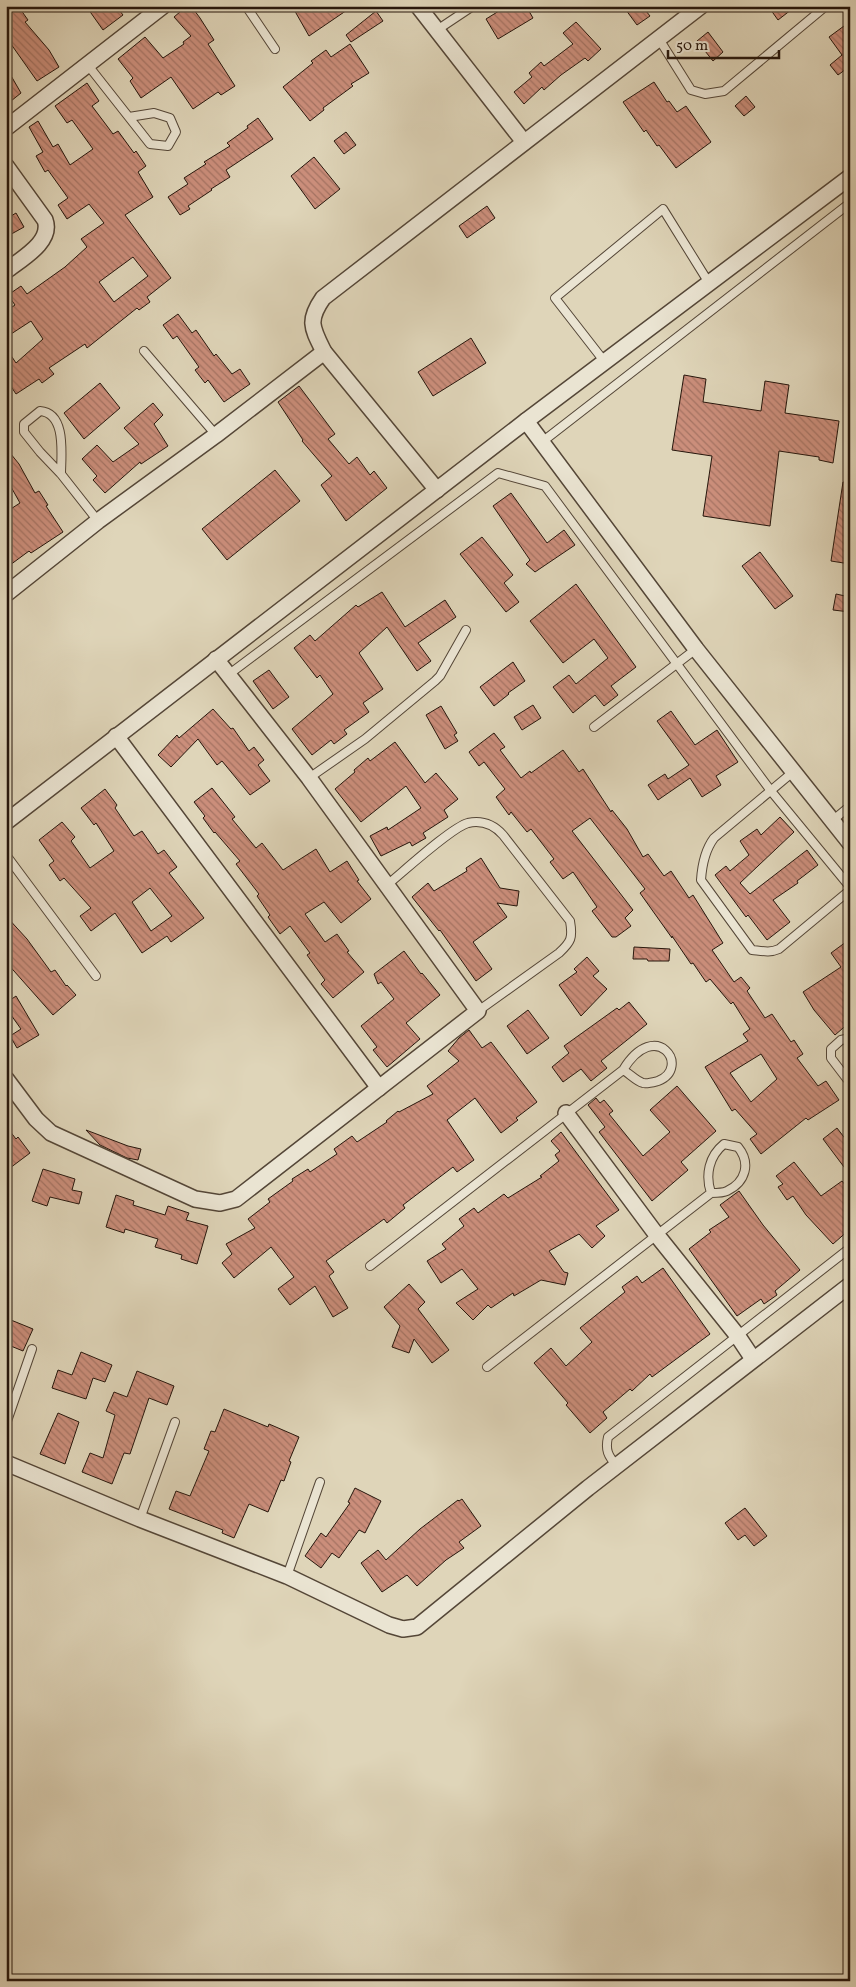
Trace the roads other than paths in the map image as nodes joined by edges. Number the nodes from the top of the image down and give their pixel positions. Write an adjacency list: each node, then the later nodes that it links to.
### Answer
1 (163, 6): 10 (street)
2 (246, 6): 9 (lane)
3 (418, 6): 7 (street)
4 (473, 6): 7 (lane)
5 (701, 6): 8 (street)
6 (826, 6): 8 (lane)
7 (438, 30): 13 (street)
8 (659, 39): 13 (street)
9 (276, 49)
10 (87, 64): 11 (lane); 12 (street)
11 (129, 117): 11 (lane)
12 (6, 128)
13 (524, 142): 20 (street)
14 (6, 166): 17 (street)
15 (850, 177): 18 (street)
16 (850, 203): 24 (lane)
17 (6, 271)
18 (708, 283): 21 (street); 21 (lane)
19 (144, 351): 23 (lane)
20 (324, 352): 23 (street); 26 (street)
21 (604, 361): 22 (street)
22 (526, 421): 24 (street); 26 (street)
23 (216, 435): 27 (street)
24 (542, 442): 30 (street)
25 (62, 474): 25 (lane); 27 (lane)
26 (437, 490): 31 (street)
27 (98, 522): 28 (street)
28 (6, 594)
29 (466, 630): 37 (lane)
30 (696, 649): 32 (lane); 36 (street)
31 (216, 659): 33 (street); 35 (street)
32 (676, 664): 33 (lane); 34 (lane); 38 (lane)
33 (228, 675): 37 (street)
34 (594, 727)
35 (116, 736): 41 (street); 52 (street)
36 (793, 772): 38 (lane); 40 (street)
37 (309, 778): 44 (street)
38 (770, 791): 45 (lane); 45 (lane)
39 (850, 806): 40 (lane)
40 (832, 820): 42 (street)
41 (6, 822)
42 (850, 843)
43 (6, 855): 46 (lane)
44 (388, 885): 47 (street); 47 (lane)
45 (850, 888)
46 (96, 976)
47 (478, 1012): 52 (street)
48 (850, 1038): 51 (lane)
49 (623, 1070): 49 (lane); 53 (lane)
50 (6, 1079): 52 (street)
51 (850, 1079)
52 (379, 1088)
53 (566, 1113): 55 (street); 57 (lane)
54 (711, 1193): 54 (lane); 55 (lane)
55 (656, 1234): 59 (street); 62 (lane)
56 (850, 1248): 59 (lane)
57 (370, 1266)
58 (850, 1285): 61 (street)
59 (737, 1335): 61 (street); 66 (lane)
60 (32, 1349): 64 (lane)
61 (753, 1359): 66 (street)
62 (487, 1367)
63 (175, 1422): 68 (lane)
64 (6, 1424)
65 (6, 1463): 68 (street)
66 (617, 1466): 69 (street)
67 (320, 1482): 69 (lane)
68 (140, 1519): 69 (street)
69 (287, 1576)

